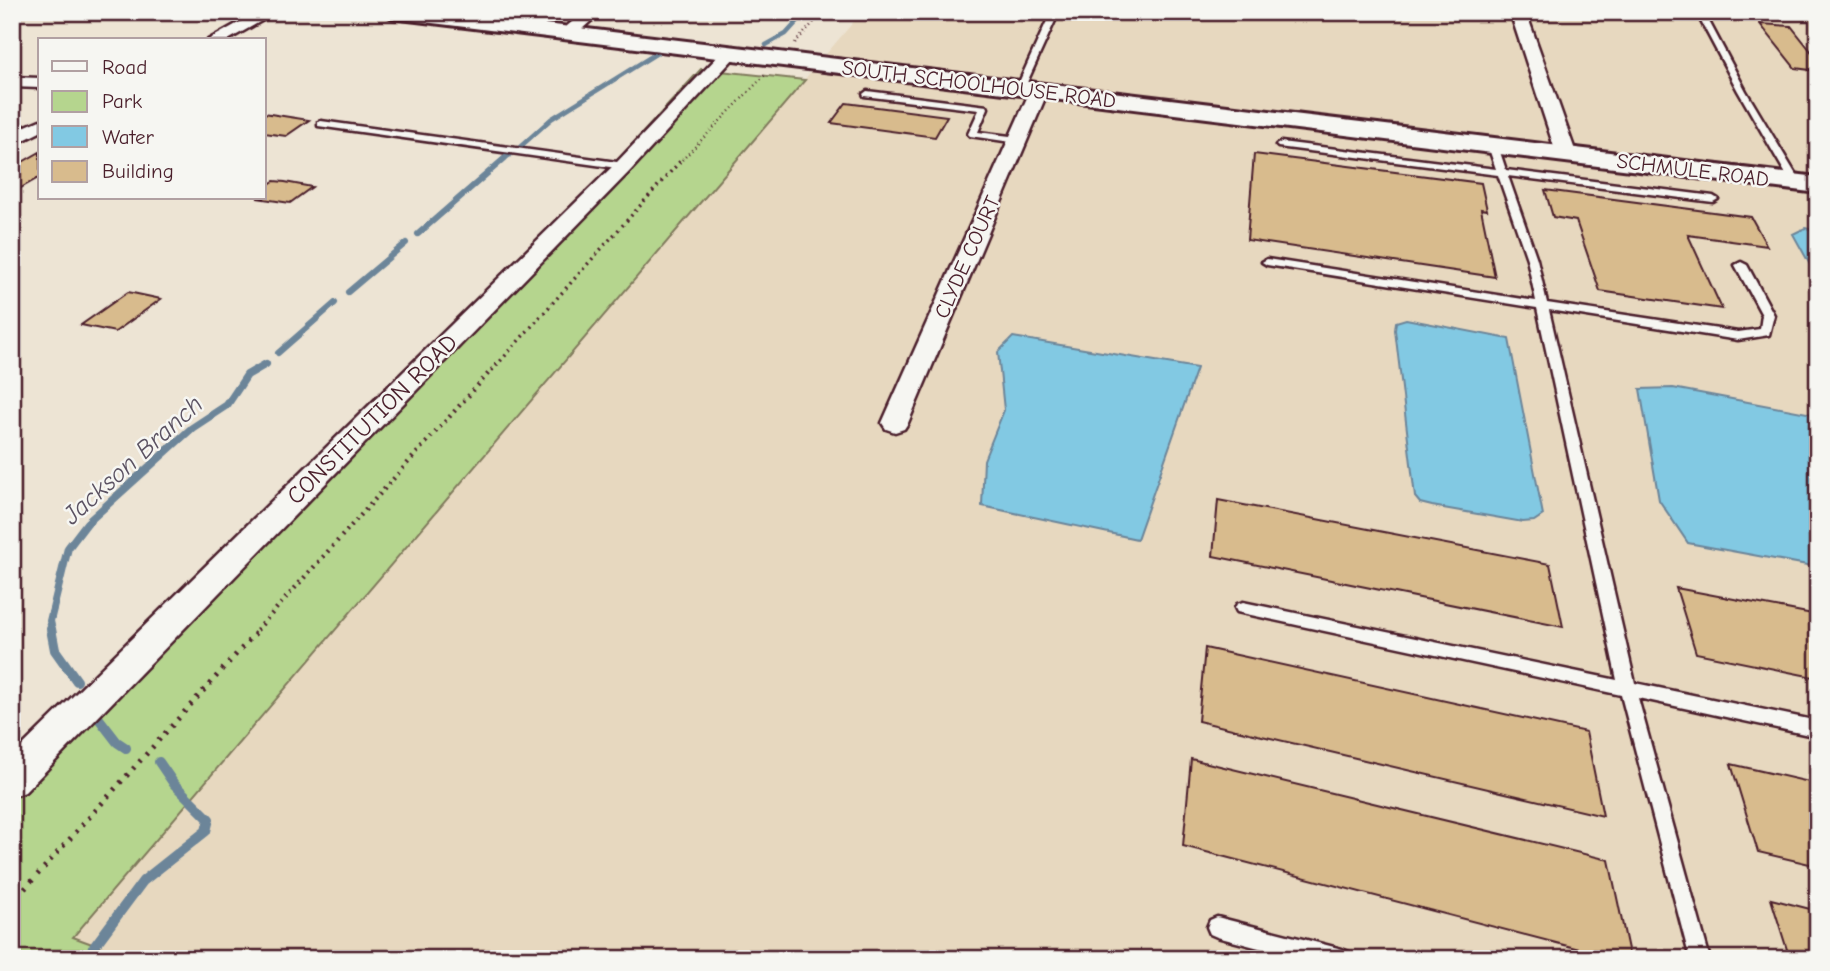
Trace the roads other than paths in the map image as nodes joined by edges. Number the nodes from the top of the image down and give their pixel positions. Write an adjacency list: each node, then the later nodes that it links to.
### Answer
1 (270, 12): 10 (street)
2 (392, 12): 9 (street, SOUTH SCHOOLHOUSE ROAD)
3 (594, 12): 9 (street)
4 (1055, 12): 14 (lane)
5 (1518, 12): 22 (street)
6 (1700, 12): 25 (lane)
7 (1811, 12): 8 (lane)
8 (1818, 13)
9 (567, 34): 11 (street, SOUTH SCHOOLHOUSE ROAD)
10 (220, 38)
11 (729, 54): 14 (street, SOUTH SCHOOLHOUSE ROAD); 23 (street, CONSTITUTION ROAD)
12 (12, 82): 13 (street)
13 (38, 83)
14 (1030, 90): 19 (street, CLYDE COURT); 21 (street, SOUTH SCHOOLHOUSE ROAD)
15 (867, 94): 19 (lane)
16 (321, 124): 23 (lane)
17 (38, 126): 18 (street)
18 (12, 140)
19 (1018, 140): 30 (street, CLYDE COURT)
20 (1281, 145): 24 (lane)
21 (1493, 146): 22 (street, SOUTH SCHOOLHOUSE ROAD); 24 (lane)
22 (1567, 156): 25 (street, SCHMULE ROAD)
23 (624, 166): 34 (street, CONSTITUTION ROAD)
24 (1502, 172): 26 (lane); 29 (lane)
25 (1807, 184)
26 (1713, 199)
27 (1267, 261): 29 (lane)
28 (1741, 265): 29 (lane)
29 (1543, 304): 32 (lane)
30 (895, 424)
31 (1243, 608): 32 (lane)
32 (1628, 691): 33 (lane); 37 (lane)
33 (1818, 729)
34 (12, 780)
35 (1217, 927): 36 (lane)
36 (1342, 959)
37 (1700, 959)

